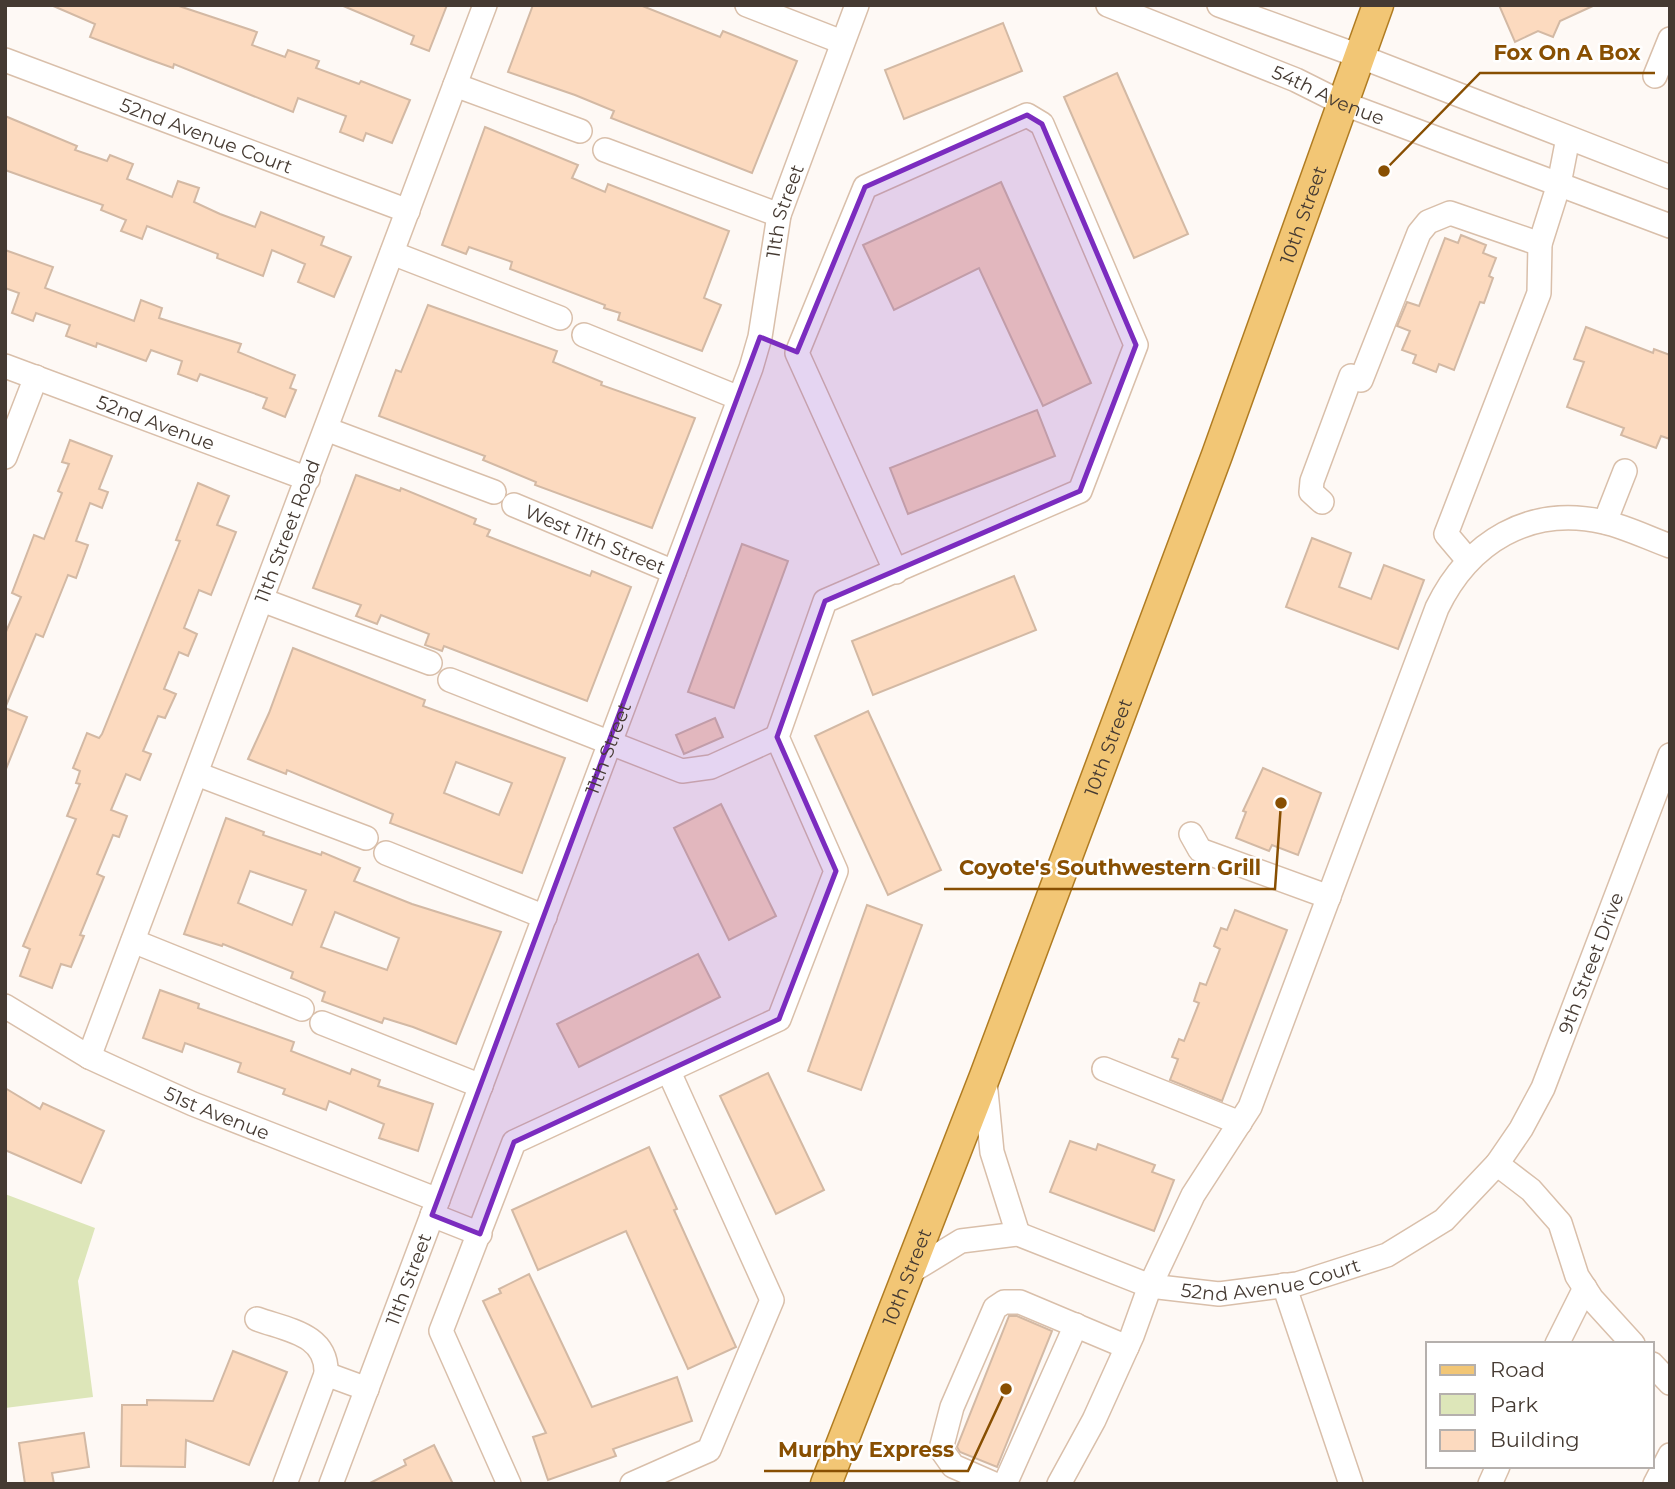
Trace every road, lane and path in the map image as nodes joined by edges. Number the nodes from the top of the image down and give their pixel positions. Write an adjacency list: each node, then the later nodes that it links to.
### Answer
1 (485, 5): 12 (street, 11th Street Road)
2 (747, 5): 8 (street)
3 (857, 5): 8 (street, 11th Street)
4 (1108, 5): 13 (street, 54th Avenue)
5 (1219, 5): 9 (street)
6 (1378, 5): 9 (main road, 10th Street)
7 (1670, 39): 11 (street)
8 (842, 42): 20 (street, 11th Street)
9 (1359, 56): 13 (main road, 10th Street); 15 (street)
10 (5, 60): 19 (street, 52nd Avenue Court)
11 (1655, 76)
12 (455, 85): 14 (street); 19 (street, 11th Street Road)
13 (1342, 103): 18 (street, 54th Avenue); 62 (main road, 10th Street)
14 (580, 131)
15 (1568, 138): 17 (street); 18 (street)
16 (605, 150): 20 (street)
17 (1670, 177)
18 (1559, 184): 21 (street, 54th Avenue); 22 (street)
19 (408, 211): 23 (street, 11th Street Road)
20 (779, 215): 26 (street, 11th Street)
21 (1670, 226)
22 (1540, 244): 36 (street); 40 (street)
23 (392, 253): 24 (street); 31 (street, 11th Street Road)
24 (560, 318)
25 (584, 335): 30 (street)
26 (760, 337): 27 (street); 30 (street, 11th Street)
27 (797, 353): 42 (street); 42 (street)
28 (5, 366): 29 (street, 52nd Avenue)
29 (36, 377): 32 (street); 34 (street, 52nd Avenue)
30 (739, 398): 41 (street, 11th Street)
31 (326, 429): 34 (street, 11th Street Road); 35 (street)
32 (5, 457)
33 (1625, 471): 38 (street)
34 (308, 479): 43 (street, 11th Street Road)
35 (494, 492)
36 (1322, 502)
37 (514, 505): 41 (street, West 11th Street)
38 (1605, 522): 39 (street); 40 (street)
39 (1670, 546)
40 (1468, 560): 53 (street)
41 (674, 572): 47 (street, 11th Street)
42 (896, 572): 46 (street)
43 (262, 600): 44 (street); 49 (street, 11th Street Road)
44 (430, 663)
45 (450, 680): 47 (street)
46 (777, 737): 47 (street); 61 (street)
47 (610, 743): 54 (street, 11th Street)
48 (1670, 755): 65 (street, 9th Street Drive)
49 (197, 774): 51 (street); 55 (street, 11th Street Road)
50 (1191, 834): 53 (street)
51 (366, 838)
52 (386, 853): 54 (street)
53 (1329, 897): 64 (street)
54 (545, 917): 63 (street, 11th Street)
55 (133, 941): 57 (street); 59 (street, 11th Street Road)
56 (5, 1006): 59 (street, 51st Avenue)
57 (302, 1009)
58 (322, 1023): 63 (street)
59 (89, 1056): 66 (street, 51st Avenue)
60 (1104, 1069): 64 (street)
61 (669, 1072): 67 (street); 87 (street)
62 (985, 1076): 68 (street); 69 (main road, 10th Street)
63 (481, 1086): 66 (street, 11th Street)
64 (1240, 1123): 71 (street)
65 (1497, 1164): 70 (street, 52nd Avenue Court); 72 (street)
66 (435, 1208): 67 (street, 51st Avenue); 81 (street, 11th Street)
67 (480, 1234): 86 (street)
68 (1018, 1234): 69 (street, 52nd Avenue Court); 71 (street, 52nd Avenue Court)
69 (907, 1274): 88 (main road, 10th Street)
70 (1284, 1285): 71 (street, 52nd Avenue Court); 92 (street)
71 (1150, 1286): 77 (street)
72 (1585, 1288): 75 (street); 76 (street)
73 (257, 1319): 79 (street)
74 (1076, 1325): 77 (street); 89 (street); 90 (street)
75 (1559, 1342)
76 (1631, 1342)
77 (1127, 1347): 91 (street)
78 (1654, 1366): 80 (street)
79 (326, 1374): 81 (street); 84 (street)
80 (1670, 1383)
81 (367, 1389): 85 (street, 11th Street)
82 (1670, 1455): 94 (street)
83 (1497, 1468): 93 (street)
84 (285, 1484)
85 (331, 1484)
86 (509, 1484)
87 (632, 1484)
88 (826, 1484)
89 (993, 1484)
90 (1005, 1484)
91 (1059, 1484)
92 (1351, 1484)
93 (1490, 1484)
94 (1656, 1484)

